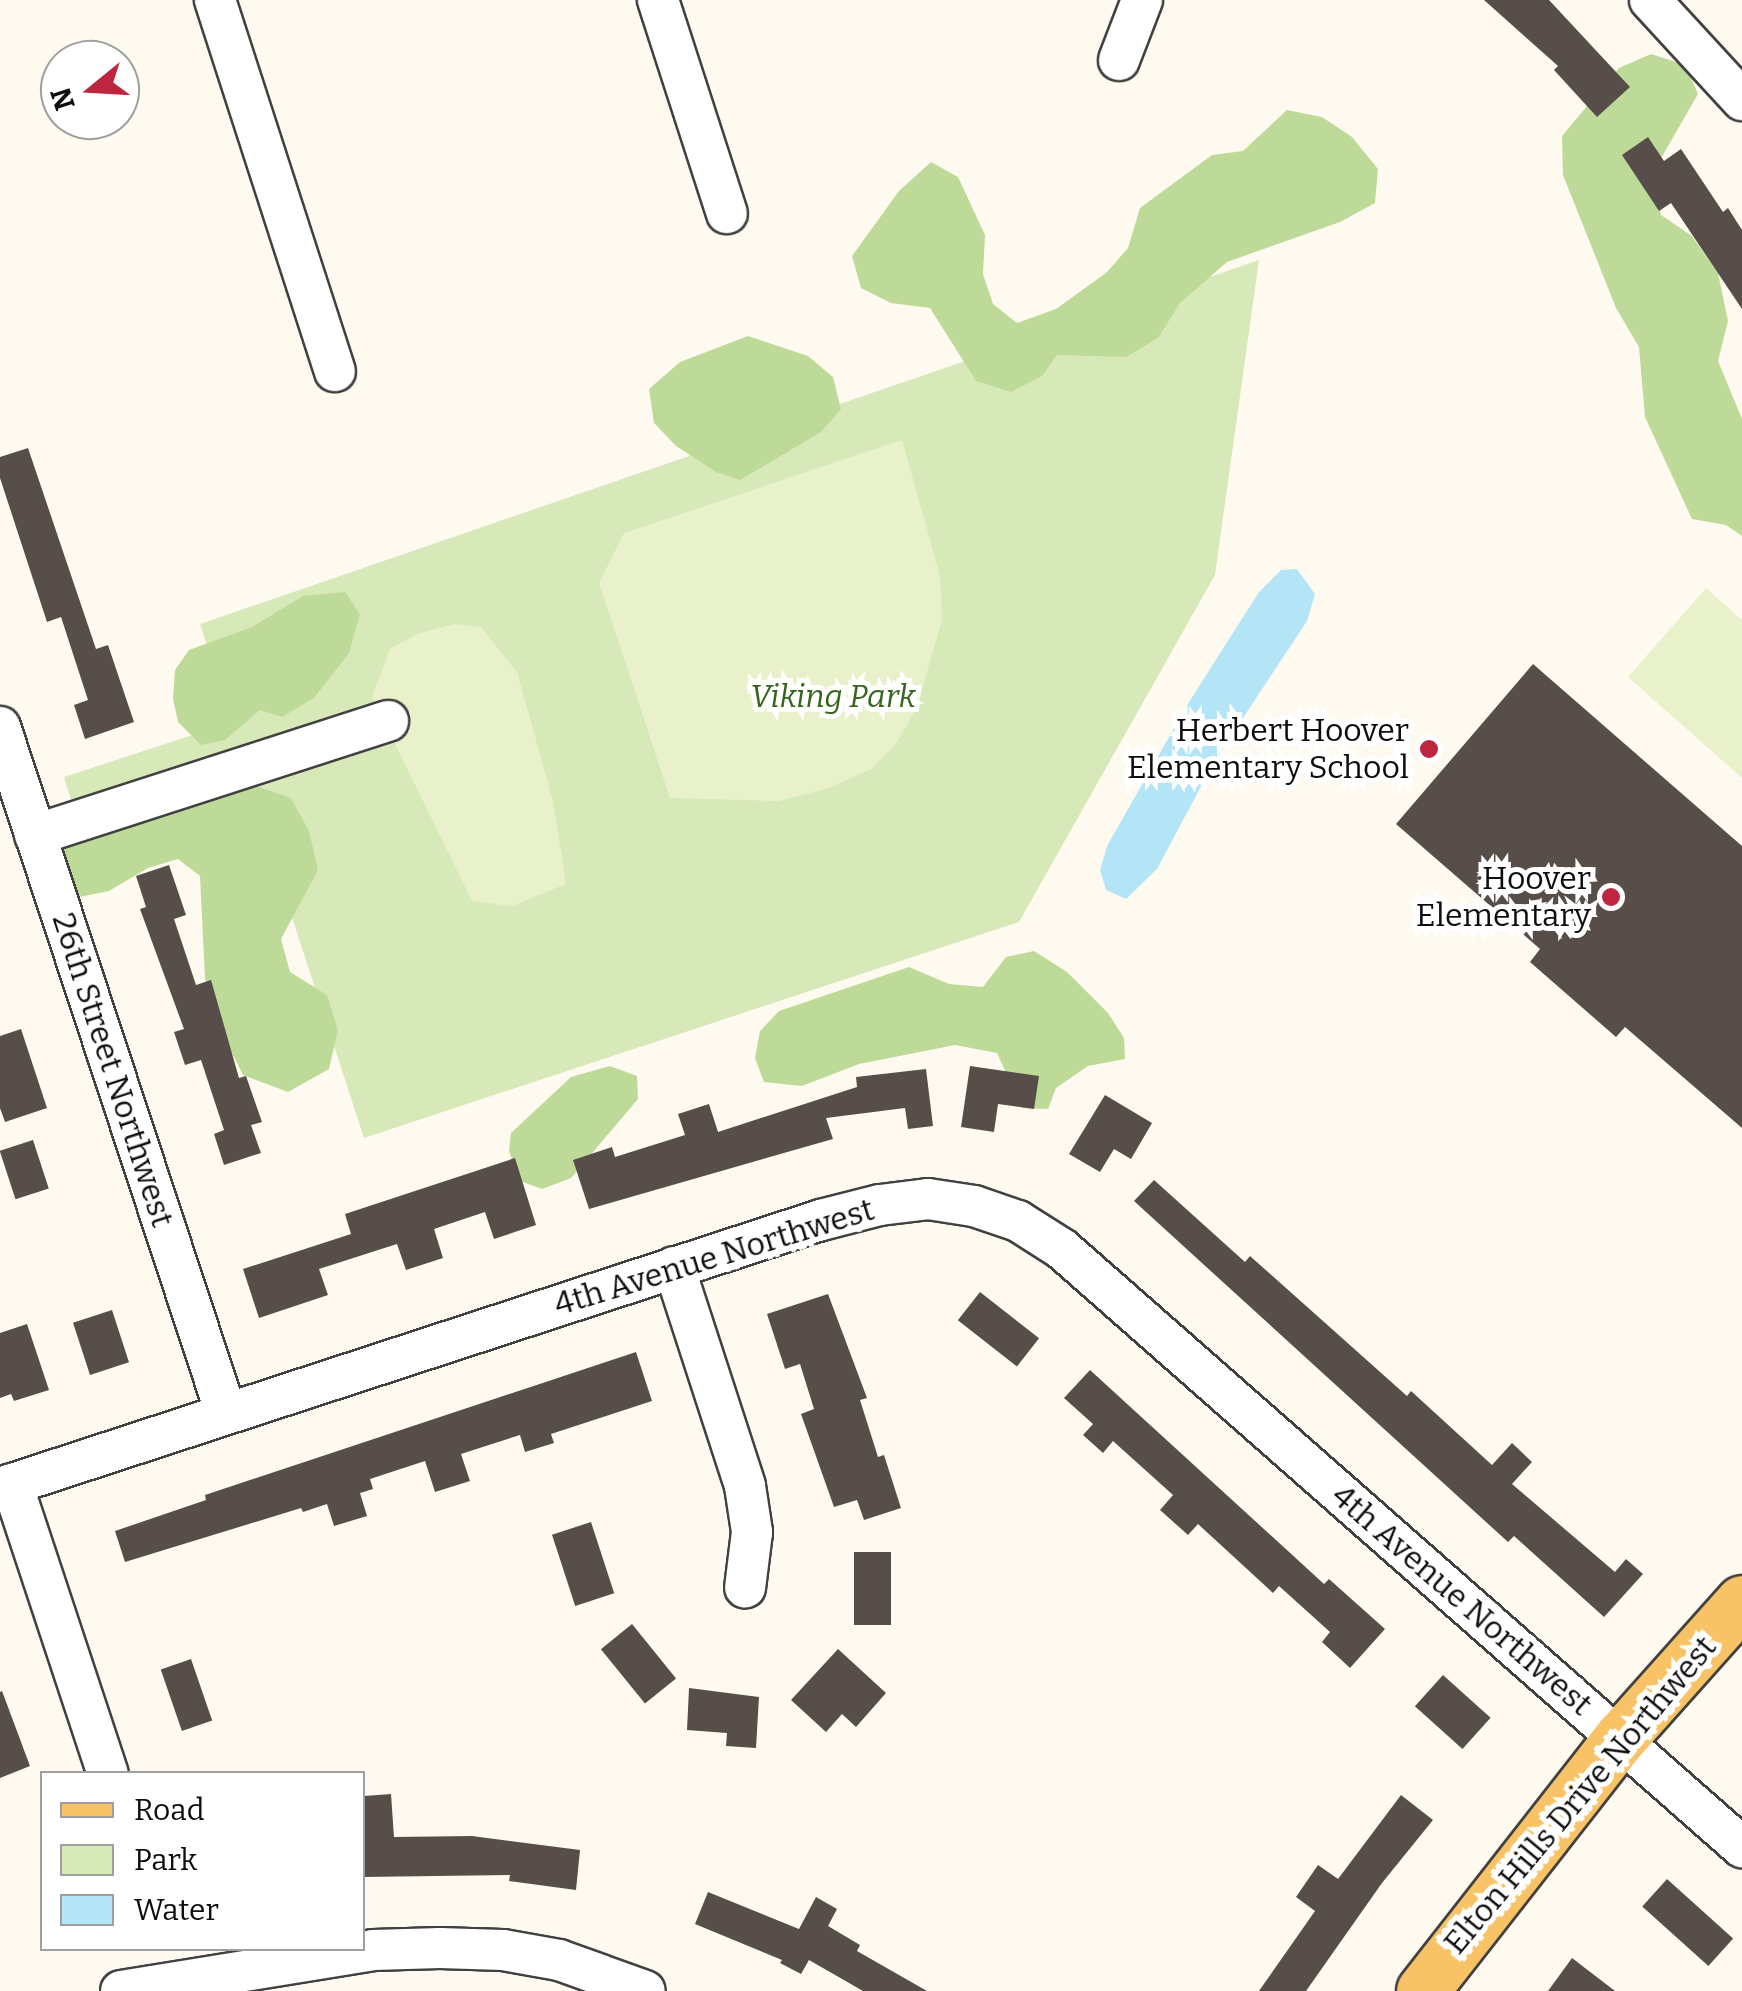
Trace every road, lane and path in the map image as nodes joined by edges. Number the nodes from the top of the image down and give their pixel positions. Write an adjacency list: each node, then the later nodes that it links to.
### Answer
1 (214, 0): 8 (street)
2 (658, 0): 7 (street)
3 (1142, 0): 5 (street)
4 (1650, 0): 6 (street)
5 (1119, 60)
6 (1742, 100)
7 (727, 212)
8 (335, 371)
9 (388, 721): 11 (street)
10 (0, 727): 11 (street, 26th Street Northwest)
11 (35, 835): 13 (street, 26th Street Northwest)
12 (674, 1267): 13 (street, 4th Avenue Northwest); 15 (street); 17 (street, 4th Avenue Northwest)
13 (226, 1413): 14 (street, 4th Avenue Northwest)
14 (6, 1486): 18 (street)
15 (745, 1588)
16 (1742, 1602): 17 (main road, Elton Hills Drive Northwest)
17 (1621, 1738): 19 (street, 4th Avenue Northwest); 25 (main road, Elton Hills Drive Northwest)
18 (107, 1771)
19 (1742, 1848)
20 (365, 1951): 22 (street)
21 (365, 1951): 24 (street)
22 (174, 1974): 23 (street)
23 (120, 1991)
24 (645, 1991)
25 (1422, 1991)

